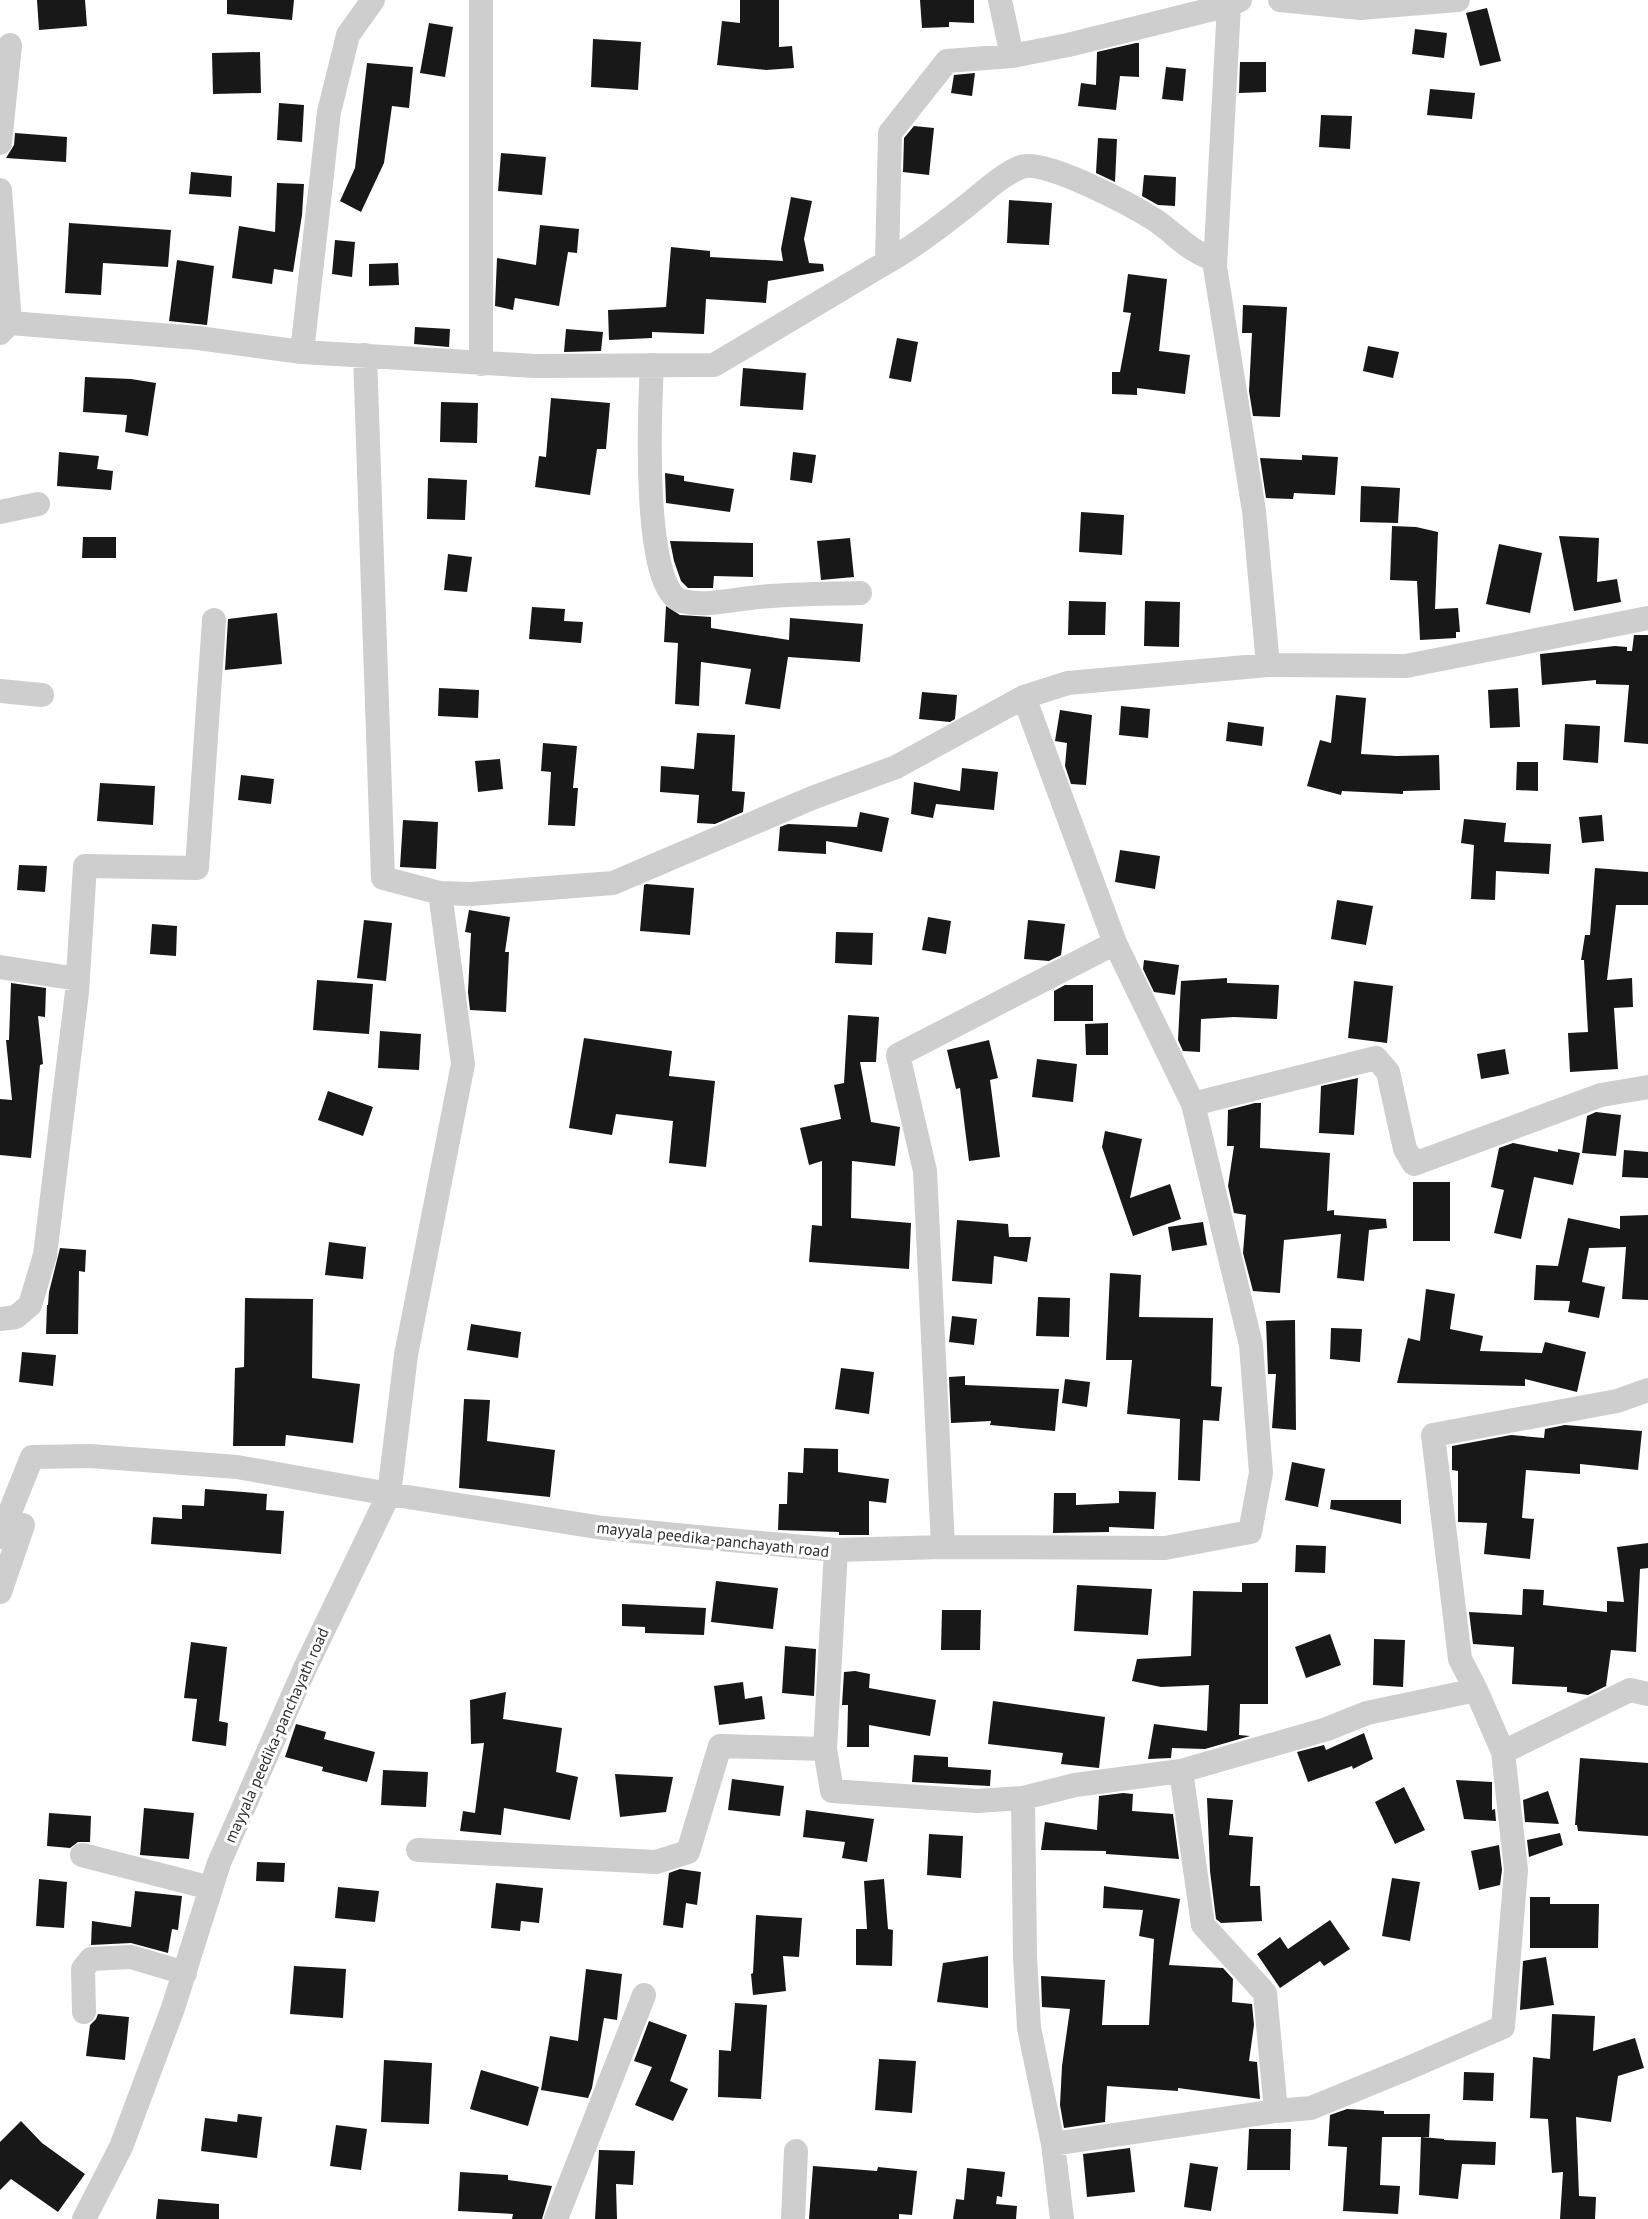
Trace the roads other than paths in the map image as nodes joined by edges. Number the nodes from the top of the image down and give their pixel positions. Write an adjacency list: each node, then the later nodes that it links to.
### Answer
1 (373, 0): 14 (street)
2 (481, 0): 16 (street)
3 (1000, 0): 8 (street)
4 (1280, 0): 5 (street)
5 (1458, 0)
6 (1235, 3): 8 (street); 11 (street)
7 (10, 45): 9 (street)
8 (1012, 56): 12 (street)
9 (0, 142)
10 (0, 190): 13 (street)
11 (1215, 259): 12 (street); 23 (street)
12 (887, 262): 17 (street)
13 (3, 324): 14 (street)
14 (302, 351): 15 (street)
15 (365, 355): 16 (street); 27 (street)
16 (481, 364): 17 (street)
17 (652, 365): 20 (street)
18 (38, 504): 19 (street)
19 (0, 512)
20 (860, 593)
21 (1648, 618): 23 (street)
22 (214, 620): 30 (street)
23 (1268, 664): 26 (street)
24 (0, 691): 25 (street)
25 (42, 694)
26 (1024, 697): 27 (street); 28 (street)
27 (440, 893): 35 (street)
28 (1115, 943): 32 (street); 37 (street)
29 (0, 967): 30 (street)
30 (78, 979): 33 (street)
31 (1648, 1087): 32 (street)
32 (1193, 1104): 37 (street)
33 (0, 1319)
34 (1648, 1390): 40 (street)
35 (389, 1494): 36 (street); 38 (street, mayyala peedika-panchayath road); 48 (street, mayyala peedika-panchayath road)
36 (1, 1537): 39 (street)
37 (943, 1547): 38 (street)
38 (836, 1550): 42 (street, mayyala peedika-panchayath road)
39 (0, 1592)
40 (1476, 1690): 43 (street); 44 (street, mayyala peedika-panchayath road)
41 (1648, 1694): 43 (street)
42 (825, 1749): 45 (street, mayyala peedika-panchayath road); 46 (street)
43 (1503, 1752): 52 (street)
44 (1181, 1771): 45 (street, mayyala peedika-panchayath road); 52 (street)
45 (1023, 1798): 53 (street)
46 (418, 1850)
47 (82, 1856): 48 (street)
48 (211, 1888): 49 (street, mayyala peedika-panchayath road)
49 (185, 1972): 51 (street); 55 (street, mayyala peedika-panchayath road)
50 (644, 1995): 56 (street)
51 (84, 2013)
52 (1276, 2111): 53 (street)
53 (1053, 2144): 58 (street)
54 (796, 2151): 57 (street)
55 (84, 2219)
56 (556, 2219)
57 (793, 2219)
58 (1062, 2219)

